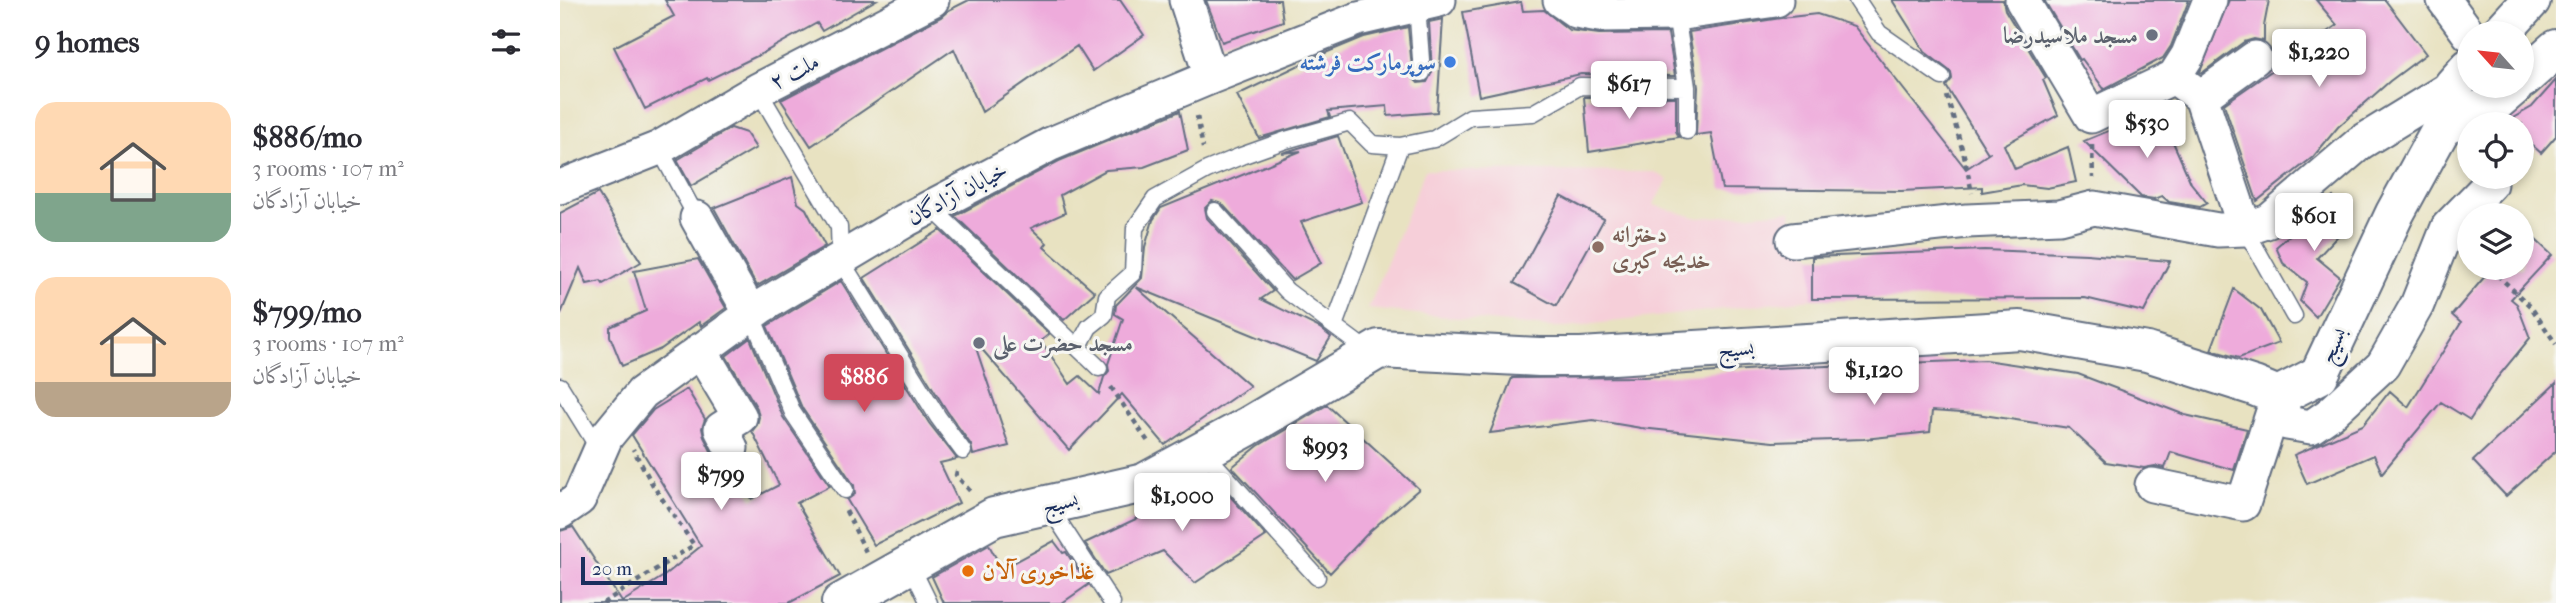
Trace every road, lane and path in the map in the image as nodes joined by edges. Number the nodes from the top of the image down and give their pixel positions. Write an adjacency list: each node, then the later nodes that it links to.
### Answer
1 (932, 0): 24 (street, ملت ۲)
2 (1186, 0): 18 (street)
3 (1560, 0): 11 (street)
4 (1776, 0): 11 (street)
5 (1857, 0): 19 (lane)
6 (2022, 0): 27 (street)
7 (2210, 0): 20 (street)
8 (2444, 0): 12 (street)
9 (2531, 0): 13 (street)
10 (1428, 3): 17 (lane); 18 (street, خیابان آزادگان)
11 (1689, 8): 22 (lane)
12 (2459, 21)
13 (2512, 21)
14 (2556, 49): 16 (street)
15 (2255, 58): 25 (street)
16 (2534, 68)
17 (1422, 72)
18 (1211, 77): 34 (street, خیابان آزادگان)
19 (1941, 77): 38 (path)
20 (2174, 77): 25 (street); 27 (street)
21 (2457, 80): 39 (street)
22 (1687, 87): 29 (lane); 30 (lane)
23 (2457, 88): 28 (street, بسیج)
24 (758, 90): 31 (street, ملت ۲); 41 (lane)
25 (2201, 97): 39 (street)
26 (2500, 98): 28 (street)
27 (2091, 116): 35 (path)
28 (2442, 127): 52 (street, بسیج)
29 (1687, 131)
30 (1400, 146): 45 (lane); 47 (lane)
31 (659, 148): 32 (street, ملت ۲); 37 (lane)
32 (560, 187)
33 (2485, 189): 52 (street)
34 (931, 206): 41 (street, خیابان آزادگان); 47 (lane)
35 (2094, 208): 38 (street); 39 (street)
36 (1215, 211): 45 (lane)
37 (697, 218): 43 (street)
38 (1967, 221): 40 (street)
39 (2245, 229): 44 (lane)
40 (1793, 240)
41 (840, 259): 43 (street, خیابان آزادگان); 56 (lane)
42 (2503, 280): 46 (path)
43 (751, 314): 48 (street, خیابان آزادگان); 60 (lane)
44 (2294, 316)
45 (1334, 326): 49 (lane)
46 (2556, 344)
47 (1077, 348): 50 (lane)
48 (700, 351): 53 (street, خیابان آزادگان); 54 (street)
49 (1370, 353): 52 (street, بسیج); 57 (street, بسیج)
50 (1098, 368): 58 (path)
51 (560, 386): 55 (lane)
52 (2278, 396): 59 (street)
53 (618, 422): 55 (street, خیابان آزادگان); 66 (path)
54 (731, 448)
55 (600, 450): 62 (street, خیابان آزادگان)
56 (963, 450): 63 (path)
57 (1203, 450): 58 (street, بسیج); 65 (lane)
58 (1167, 470): 61 (street, بسیج)
59 (2152, 485)
60 (845, 489): 64 (path)
61 (1048, 505): 63 (street, بسیج); 69 (lane)
62 (560, 512)
63 (976, 527): 64 (street, بسیج)
64 (895, 573): 67 (street, بسیج); 68 (lane)
65 (1317, 577)
66 (603, 603)
67 (841, 603)
68 (929, 603)
69 (1112, 603)

